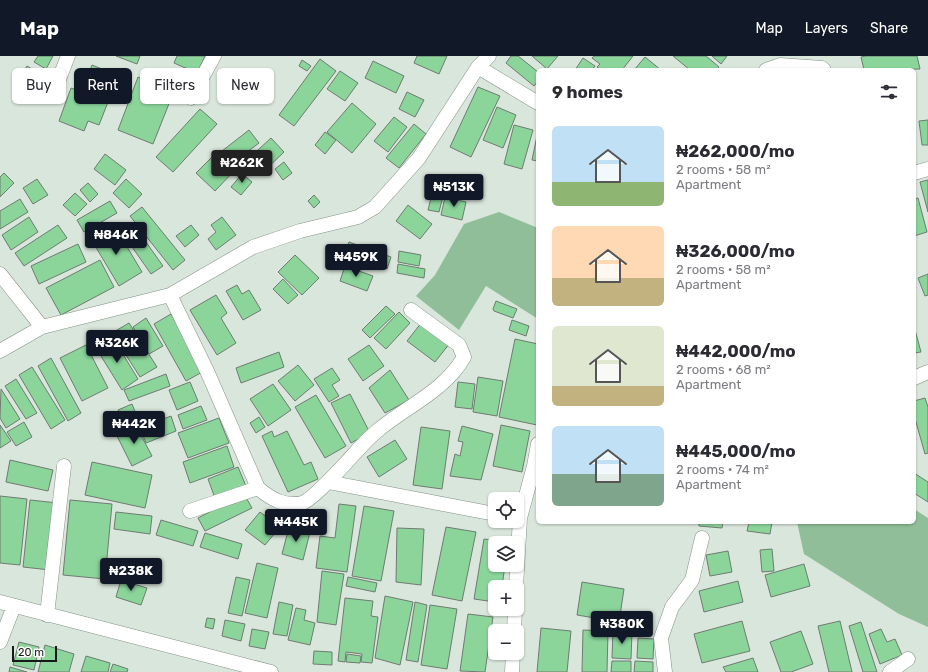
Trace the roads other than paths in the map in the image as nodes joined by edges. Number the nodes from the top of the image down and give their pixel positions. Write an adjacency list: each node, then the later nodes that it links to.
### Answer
1 (68, 56): 5 (street)
2 (214, 56): 6 (street)
3 (489, 56): 4 (street)
4 (478, 67): 9 (street); 13 (street)
5 (63, 68)
6 (207, 68)
7 (772, 68): 8 (street)
8 (822, 68)
9 (536, 102)
10 (928, 169): 11 (street)
11 (916, 172)
12 (0, 274): 15 (street)
13 (170, 294): 15 (street); 22 (street)
14 (411, 310): 21 (street)
15 (42, 327): 16 (street)
16 (0, 351)
17 (928, 372): 18 (street)
18 (916, 377)
19 (536, 455): 23 (street)
20 (64, 466): 30 (street)
21 (328, 482): 22 (street); 25 (street)
22 (258, 488): 24 (street)
23 (524, 498)
24 (190, 511)
25 (488, 513)
26 (518, 528): 28 (street)
27 (702, 538): 36 (street)
28 (516, 580)
29 (7, 604): 30 (street); 31 (street)
30 (47, 615): 34 (street)
31 (0, 642)
32 (908, 659): 37 (street)
33 (513, 660): 35 (street)
34 (271, 672)
35 (512, 672)
36 (664, 672)
37 (890, 672)

